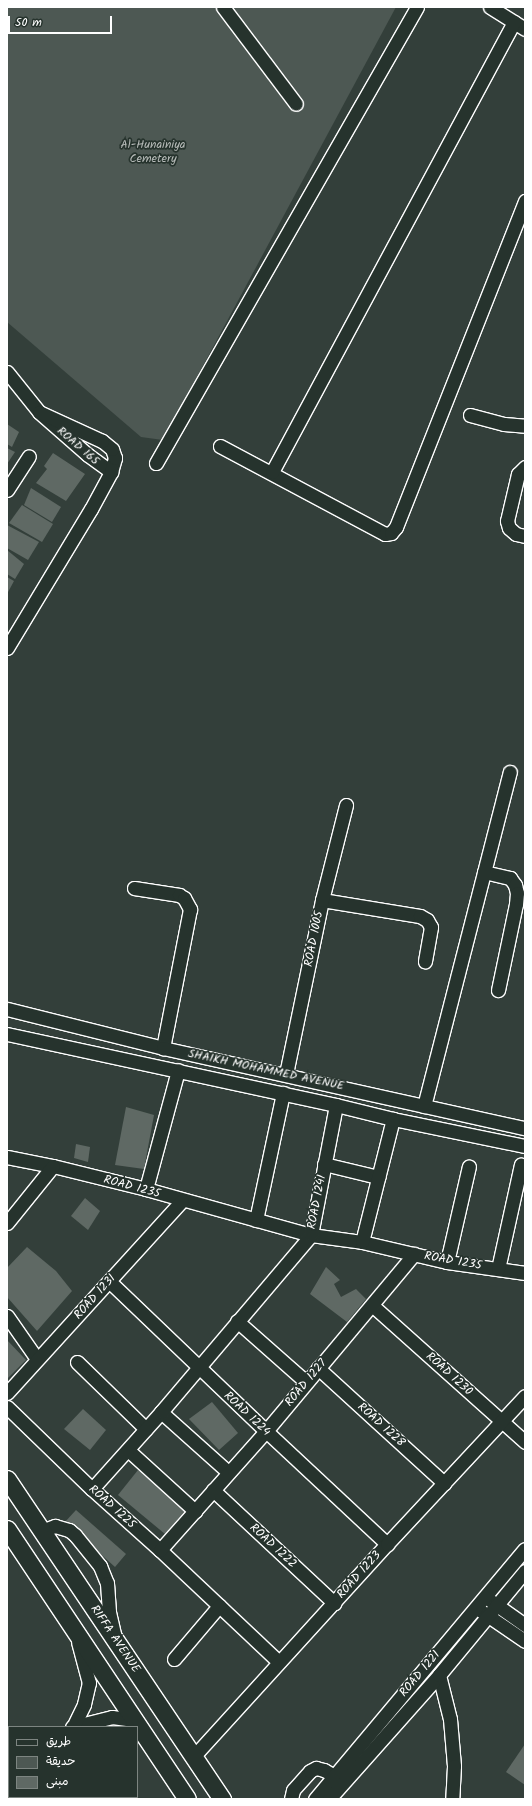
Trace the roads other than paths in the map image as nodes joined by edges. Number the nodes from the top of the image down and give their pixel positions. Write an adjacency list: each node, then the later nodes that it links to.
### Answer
1 (223, 7): 6 (street)
2 (417, 7): 14 (street)
3 (490, 7): 4 (street)
4 (514, 22): 5 (street); 17 (street)
5 (525, 29)
6 (296, 104)
7 (525, 201): 17 (street)
8 (7, 372): 9 (street, ROAD 165)
9 (39, 412): 16 (street, ROAD 165); 16 (street, ROAD 165)
10 (470, 414): 11 (street)
11 (525, 426)
12 (220, 446): 17 (street)
13 (29, 456): 18 (street)
14 (156, 463)
15 (525, 467): 19 (street)
16 (111, 472): 20 (street)
17 (272, 472)
18 (7, 490)
19 (525, 536)
20 (7, 648)
21 (510, 772): 23 (street)
22 (346, 805): 25 (street, ROAD 1005)
23 (484, 872): 27 (street); 35 (street)
24 (134, 888): 30 (street)
25 (322, 900): 26 (street); 32 (street, ROAD 1005)
26 (425, 961)
27 (498, 990)
28 (7, 1010): 30 (street, SHAIKH MOHAMMED AVENUE)
29 (7, 1034): 31 (street, SHAIKH MOHAMMED AVENUE)
30 (163, 1048): 32 (street, SHAIKH MOHAMMED AVENUE)
31 (178, 1070): 33 (street, SHAIKH MOHAMMED AVENUE); 45 (street)
32 (286, 1074): 35 (street, SHAIKH MOHAMMED AVENUE)
33 (283, 1093): 34 (street, SHAIKH MOHAMMED AVENUE); 47 (street)
34 (336, 1105): 36 (street, SHAIKH MOHAMMED AVENUE); 40 (street, ROAD 1241)
35 (424, 1106): 37 (street, SHAIKH MOHAMMED AVENUE)
36 (393, 1119): 38 (street, SHAIKH MOHAMMED AVENUE); 44 (street)
37 (525, 1128)
38 (525, 1146)
39 (7, 1157): 42 (street, ROAD 1235)
40 (324, 1164): 44 (street); 49 (street, ROAD 1241)
41 (521, 1164): 53 (street, ROAD 1235)
42 (53, 1166): 45 (street, ROAD 1235); 48 (street)
43 (469, 1166): 52 (street)
44 (378, 1177): 50 (street)
45 (146, 1190): 46 (street, ROAD 1235)
46 (182, 1201): 47 (street, ROAD 1235); 55 (street, ROAD 1231)
47 (256, 1220): 49 (street, ROAD 1235)
48 (7, 1223)
49 (311, 1235): 50 (street, ROAD 1235); 58 (street, ROAD 1241)
50 (362, 1242): 51 (street, ROAD 1235)
51 (414, 1254): 52 (street, ROAD 1235); 56 (street, ROAD 1227)
52 (447, 1262): 53 (street, ROAD 1235)
53 (498, 1269): 54 (street, ROAD 1235)
54 (525, 1273)
55 (110, 1282): 59 (street, ROAD 1231); 61 (street, ROAD 1224)
56 (373, 1306): 62 (street, ROAD 1227); 68 (street, ROAD 1230)
57 (8, 1320): 59 (street)
58 (237, 1321): 61 (street, ROAD 1241); 63 (street)
59 (37, 1359): 64 (street, ROAD 1231)
60 (77, 1362): 69 (street)
61 (198, 1367): 67 (street, ROAD 1241); 70 (street, ROAD 1224)
62 (318, 1368): 63 (street, ROAD 1227); 75 (street, ROAD 1228)
63 (306, 1382): 70 (street, ROAD 1227)
64 (7, 1393)
65 (525, 1396): 68 (street, ROAD 1223)
66 (7, 1407): 76 (street, ROAD 1225)
67 (162, 1412): 69 (street, ROAD 1241); 73 (street)
68 (502, 1422): 71 (street, ROAD 1230); 75 (street, ROAD 1223)
69 (146, 1429): 72 (street, ROAD 1241)
70 (266, 1431): 73 (street, ROAD 1227); 81 (street, ROAD 1224)
71 (525, 1442)
72 (128, 1450): 76 (street, ROAD 1241); 78 (street)
73 (228, 1472): 77 (street, ROAD 1227)
74 (7, 1479): 80 (main road, RIFFA AVENUE)
75 (444, 1483): 81 (street, ROAD 1223)
76 (92, 1489): 83 (street, ROAD 1225)
77 (212, 1490): 78 (street, ROAD 1227); 86 (street, ROAD 1222)
78 (195, 1511): 83 (street, ROAD 1227)
79 (7, 1529): 92 (main road)
80 (41, 1531): 94 (main road, RIFFA AVENUE); 94 (street)
81 (387, 1544): 86 (street, ROAD 1223)
82 (525, 1549): 85 (street, ROAD 1221)
83 (160, 1550): 87 (street, ROAD 1225)
84 (525, 1571): 88 (street, ROAD 1221)
85 (486, 1597): 88 (street); 89 (street, ROAD 1221)
86 (334, 1603): 96 (street, ROAD 1223)
87 (219, 1606): 95 (street); 96 (street, ROAD 1225)
88 (496, 1606): 90 (street, ROAD 1221); 91 (street)
89 (477, 1607): 90 (street); 102 (street, ROAD 1221)
90 (487, 1616): 93 (street); 97 (street, ROAD 1221)
91 (525, 1625)
92 (74, 1629): 98 (main road); 99 (street)
93 (525, 1641)
94 (119, 1645): 101 (main road, RIFFA AVENUE)
95 (174, 1659)
96 (279, 1662): 101 (street, ROAD 1223)
97 (439, 1675): 107 (street, ROAD 1221); 108 (street)
98 (134, 1720): 100 (street); 103 (main road)
99 (73, 1726)
100 (77, 1726)
101 (194, 1756): 104 (main road, RIFFA AVENUE)
102 (334, 1776): 105 (street); 106 (street, ROAD 1221)
103 (187, 1799)
104 (222, 1799)
105 (291, 1799)
106 (315, 1799)
107 (329, 1799)
108 (452, 1799)

